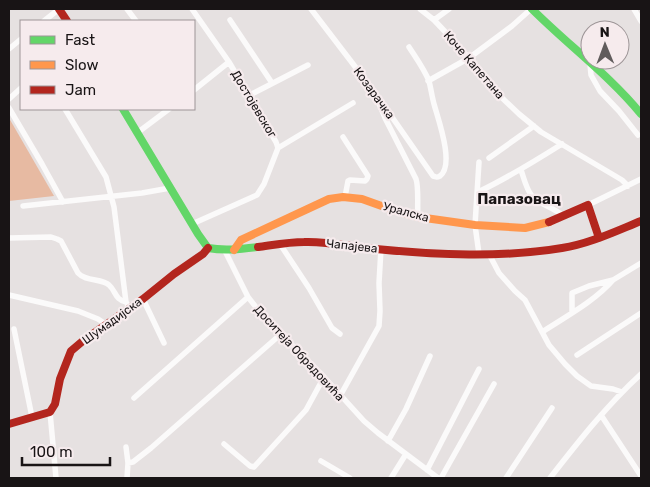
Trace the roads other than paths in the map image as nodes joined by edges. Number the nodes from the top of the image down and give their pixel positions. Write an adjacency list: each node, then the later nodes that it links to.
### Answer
1 (59, 9): 9 (street); 10 (street)
2 (127, 9): 11 (street)
3 (192, 9): 20 (street, Достојевског)
4 (311, 9): 28 (street, Козарачка)
5 (420, 9): 13 (street, Коче Капетана)
6 (449, 9): 13 (street)
7 (532, 9): 18 (street); 19 (street)
8 (634, 9): 14 (street)
9 (45, 20)
10 (66, 20)
11 (135, 20)
12 (230, 20): 25 (street)
13 (434, 20): 19 (street, Коче Капетана)
14 (641, 21)
15 (20, 40): 17 (street)
16 (410, 47): 24 (street)
17 (9, 48)
18 (580, 55)
19 (469, 58): 24 (street); 37 (street, Коче Капетана)
20 (229, 62): 27 (street); 29 (street, Достојевског)
21 (308, 65): 25 (street)
22 (591, 70): 39 (street)
23 (597, 70): 36 (street)
24 (428, 81): 28 (street, Козарачка)
25 (272, 83): 29 (street)
26 (20, 89): 30 (street)
27 (195, 89)
28 (376, 94): 56 (street)
29 (248, 96): 42 (street, Достојевског)
30 (9, 99)
31 (353, 103): 42 (street)
32 (9, 108): 52 (street)
33 (66, 110): 50 (street)
34 (124, 110): 38 (street)
35 (168, 110): 38 (street)
36 (641, 114)
37 (534, 126): 41 (street, Коче Капетана); 43 (street)
38 (137, 133): 48 (street)
39 (638, 135)
40 (343, 137): 51 (street)
41 (562, 144): 45 (street); 47 (street, Коче Капетана)
42 (278, 148): 58 (street, Достојевског)
43 (489, 158)
44 (479, 162): 49 (street)
45 (521, 170): 49 (street); 55 (street)
46 (641, 179): 47 (street, Уралска)
47 (628, 186): 53 (street, Уралска)
48 (170, 188): 50 (street); 58 (street)
49 (478, 192): 59 (street)
50 (110, 197): 52 (street); 74 (street)
51 (346, 197): 56 (street, Уралска); 66 (street, Уралска)
52 (63, 202): 54 (street)
53 (588, 205): 55 (street, Уралска); 61 (street)
54 (24, 206)
55 (563, 216): 59 (street, Уралска)
56 (418, 217): 59 (street, Уралска)
57 (641, 222): 61 (street, Чапајева)
58 (192, 224): 63 (street)
59 (476, 225): 67 (street)
60 (9, 238): 74 (street)
61 (599, 238): 68 (street, Чапајева)
62 (280, 244): 64 (street, Чапајева); 66 (street, Чапајева); 81 (street)
63 (208, 248): 65 (street); 73 (street, Шумадијска)
64 (381, 249): 67 (street, Чапајева); 90 (street)
65 (225, 250): 66 (street, Чапајева); 72 (street, Доситеја Обрадовића)
66 (234, 250)
67 (479, 254): 68 (street, Чапајева)
68 (489, 254): 79 (street)
69 (641, 263): 70 (street)
70 (612, 280): 75 (street); 75 (street)
71 (9, 295): 77 (street)
72 (248, 296): 80 (street, Доситеја Обрадовића); 91 (street)
73 (143, 299): 74 (street, Шумадијска); 82 (street)
74 (128, 306): 77 (street, Шумадијска)
75 (572, 312): 79 (street)
76 (641, 313): 83 (street)
77 (106, 325): 93 (street, Шумадијска)
78 (14, 329): 95 (street)
79 (542, 332): 89 (street)
80 (281, 334): 87 (street, Доситеја Обрадовића); 102 (street)
81 (340, 334)
82 (164, 342)
83 (577, 355)
84 (430, 356): 97 (street)
85 (478, 368): 103 (street)
86 (641, 374): 89 (street)
87 (324, 377): 90 (street, Доситеја Обрадовића); 98 (street)
88 (494, 384): 109 (street)
89 (622, 392): 94 (street)
90 (340, 396): 97 (street, Доситеја Обрадовића)
91 (134, 398)
92 (552, 408): 110 (street)
93 (50, 412): 95 (street); 105 (street, Шумадијска)
94 (601, 415): 104 (street); 111 (street)
95 (32, 418): 96 (street)
96 (9, 424)
97 (388, 441): 100 (street, Доситеја Обрадовића)
98 (224, 444)
99 (126, 447): 102 (street)
100 (406, 454): 103 (street, Доситеја Обрадовића); 108 (street)
101 (321, 461): 107 (street)
102 (128, 464): 106 (street)
103 (427, 470): 109 (street, Доситеја Обрадовића)
104 (641, 476)
105 (56, 478)
106 (127, 478)
107 (350, 478)
108 (391, 478)
109 (440, 478)
110 (506, 478)
111 (550, 478)

